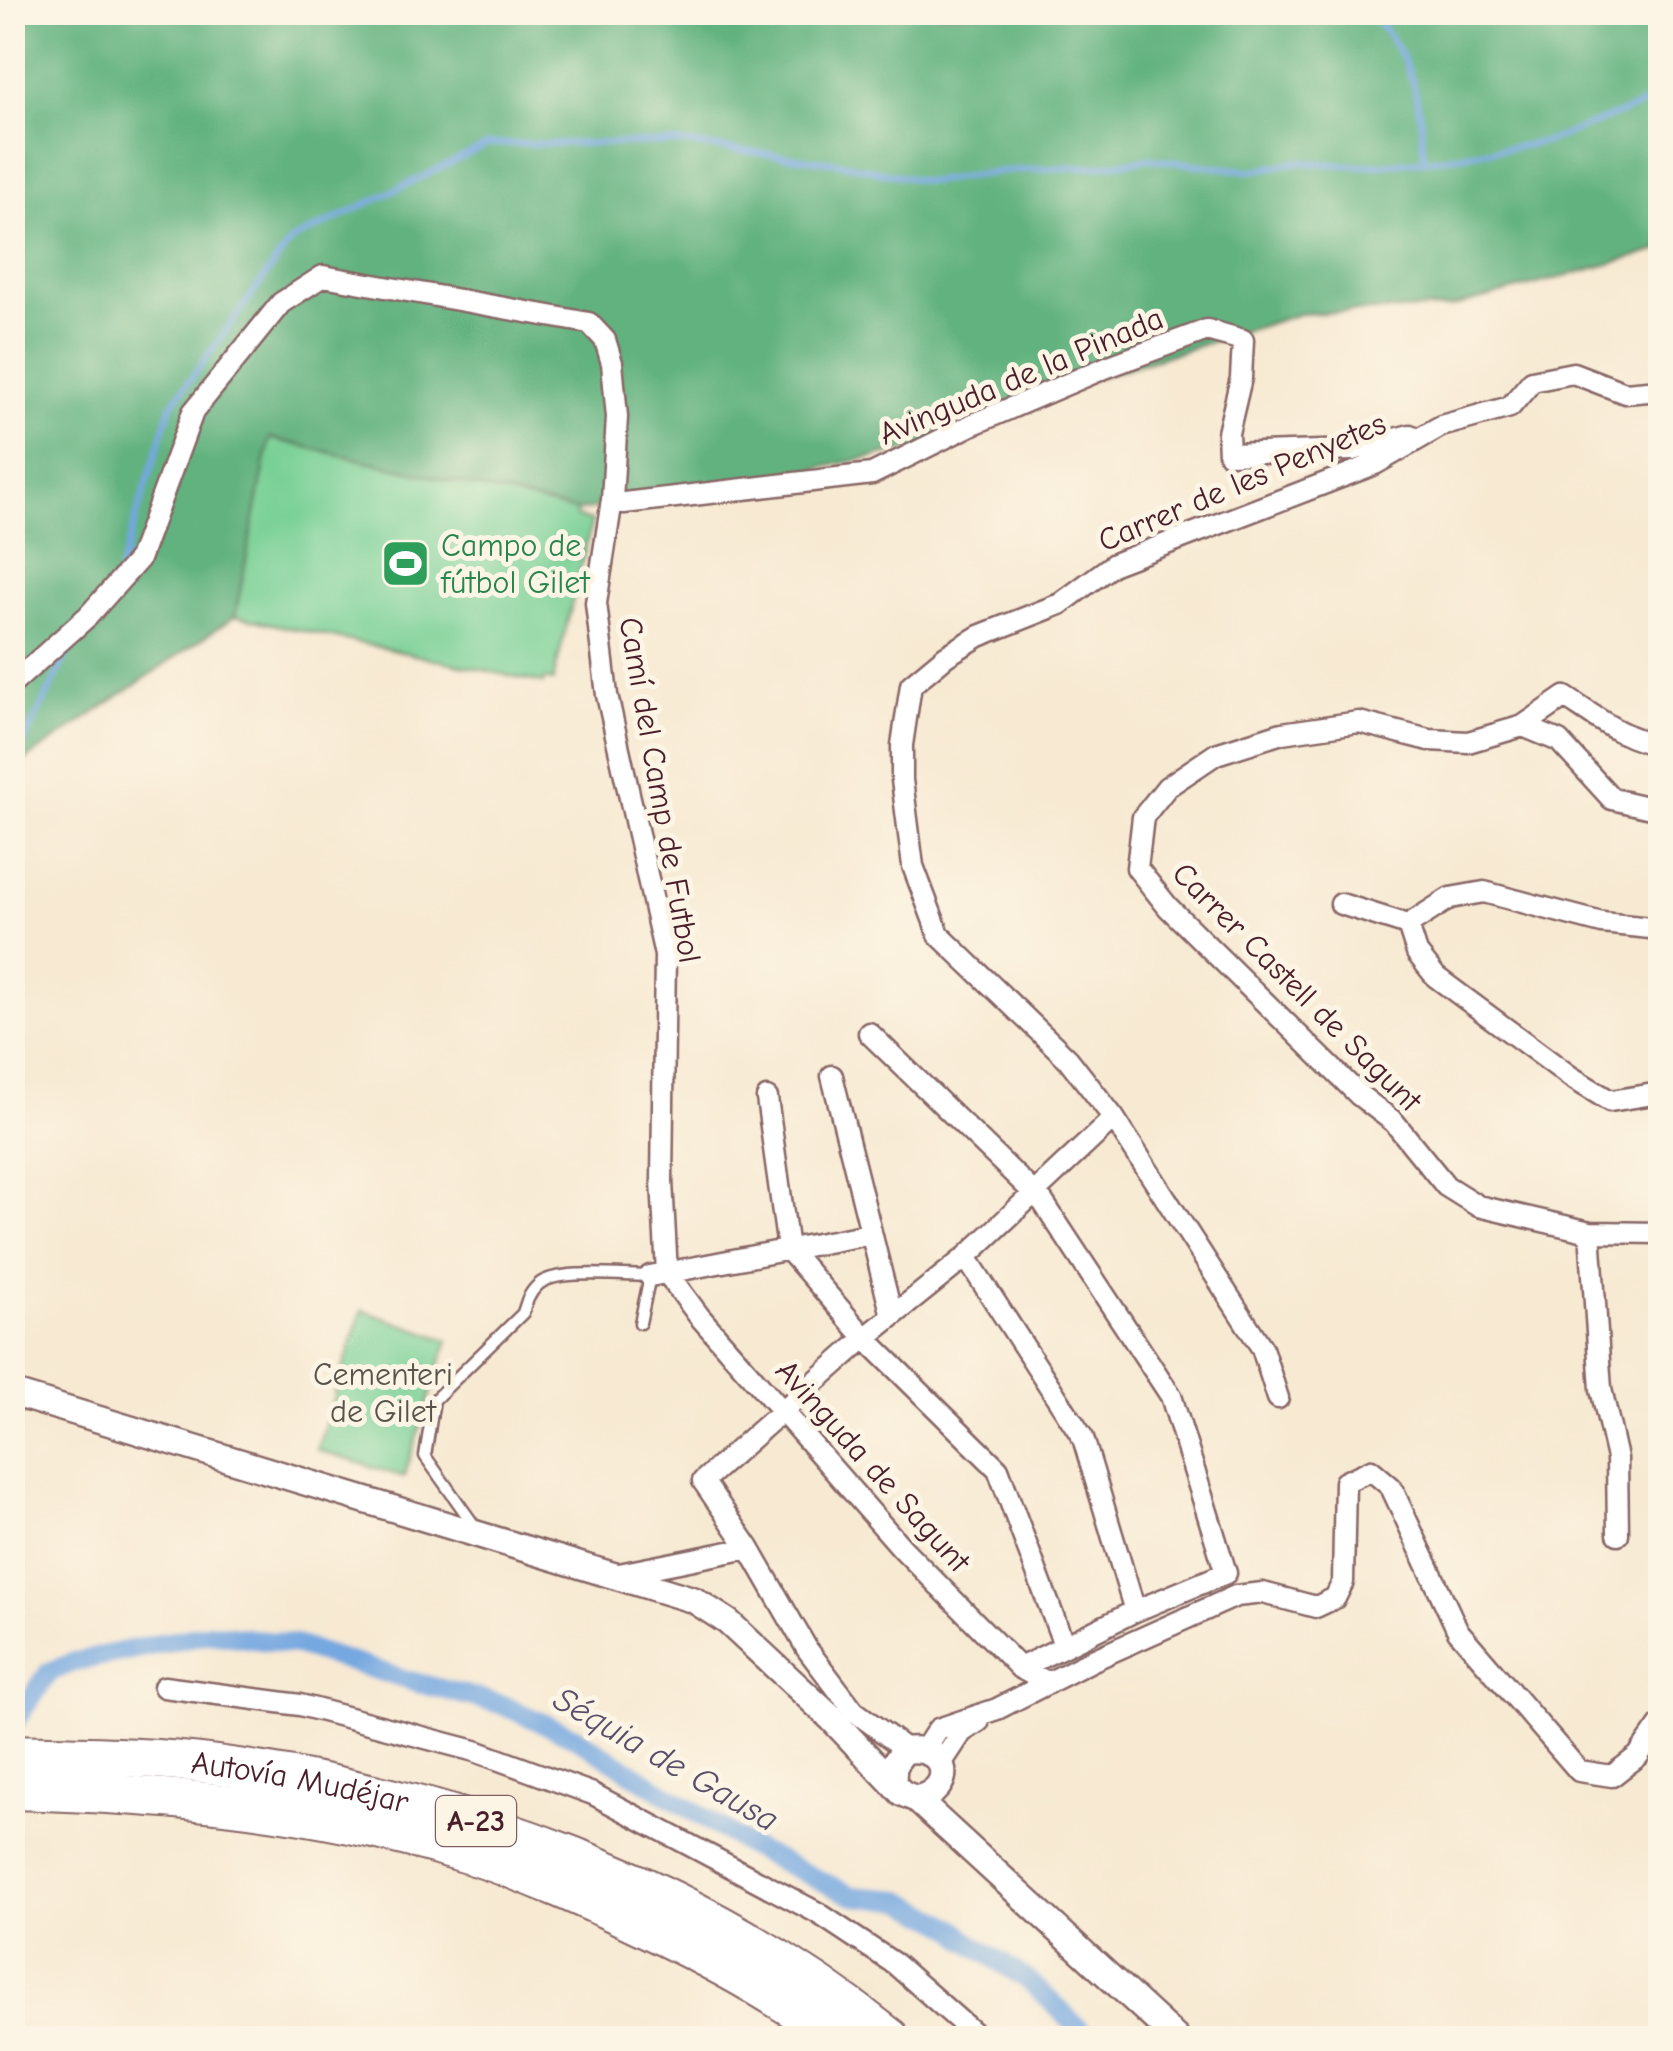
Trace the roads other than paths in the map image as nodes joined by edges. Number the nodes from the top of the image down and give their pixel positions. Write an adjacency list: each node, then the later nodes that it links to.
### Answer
1 (1660, 390): 2 (street, Carrer de les Penyetes)
2 (1441, 426): 3 (street, Avinguda de la Pinada); 15 (street, Carrer de les Penyetes)
3 (612, 500): 4 (street, Camí del Camp de Futbol); 22 (street, Camí del Camp de Futbol)
4 (12, 684)
5 (1523, 726): 6 (street, Carrer Castell de Sagunt); 7 (street); 17 (street, Carrer Castell de Sagunt)
6 (1660, 744)
7 (1660, 810)
8 (1341, 904): 9 (street)
9 (1408, 926): 10 (street); 13 (street)
10 (1660, 929)
11 (869, 1033): 16 (street)
12 (832, 1076): 19 (street)
13 (1660, 1093)
14 (767, 1098): 20 (street)
15 (1114, 1118): 16 (street); 27 (street, Carrer de les Penyetes)
16 (1034, 1193): 21 (street); 33 (street)
17 (1590, 1232): 18 (street, Carrer Castell de Sagunt); 30 (street)
18 (1660, 1233)
19 (869, 1234): 20 (street); 23 (street)
20 (788, 1249): 22 (street); 25 (street)
21 (966, 1257): 23 (street); 33 (street)
22 (658, 1274): 24 (lane); 28 (street, Avinguda de Sagunt); 29 (lane)
23 (892, 1316): 25 (street)
24 (640, 1323)
25 (864, 1338): 28 (street); 34 (street)
26 (12, 1394): 29 (street)
27 (1278, 1398)
28 (781, 1410): 31 (street); 35 (street, Avinguda de Sagunt)
29 (480, 1534): 32 (street)
30 (1618, 1534)
31 (749, 1548): 32 (street); 41 (street)
32 (614, 1575): 38 (street)
33 (1135, 1611): 34 (street)
34 (1064, 1645): 35 (street)
35 (1020, 1668): 36 (street, Avinguda de Sagunt)
36 (1049, 1684): 39 (street); 41 (street)
37 (164, 1687): 45 (street)
38 (830, 1717): 41 (street); 41 (street)
39 (1660, 1725)
40 (12, 1754): 44 (highway, Autovía Mudéjar / A-23)
41 (922, 1767): 46 (street)
42 (12, 1790): 43 (highway, Autovía Mudéjar / A-23)
43 (835, 2038)
44 (890, 2038)
45 (980, 2038)
46 (1176, 2038)

